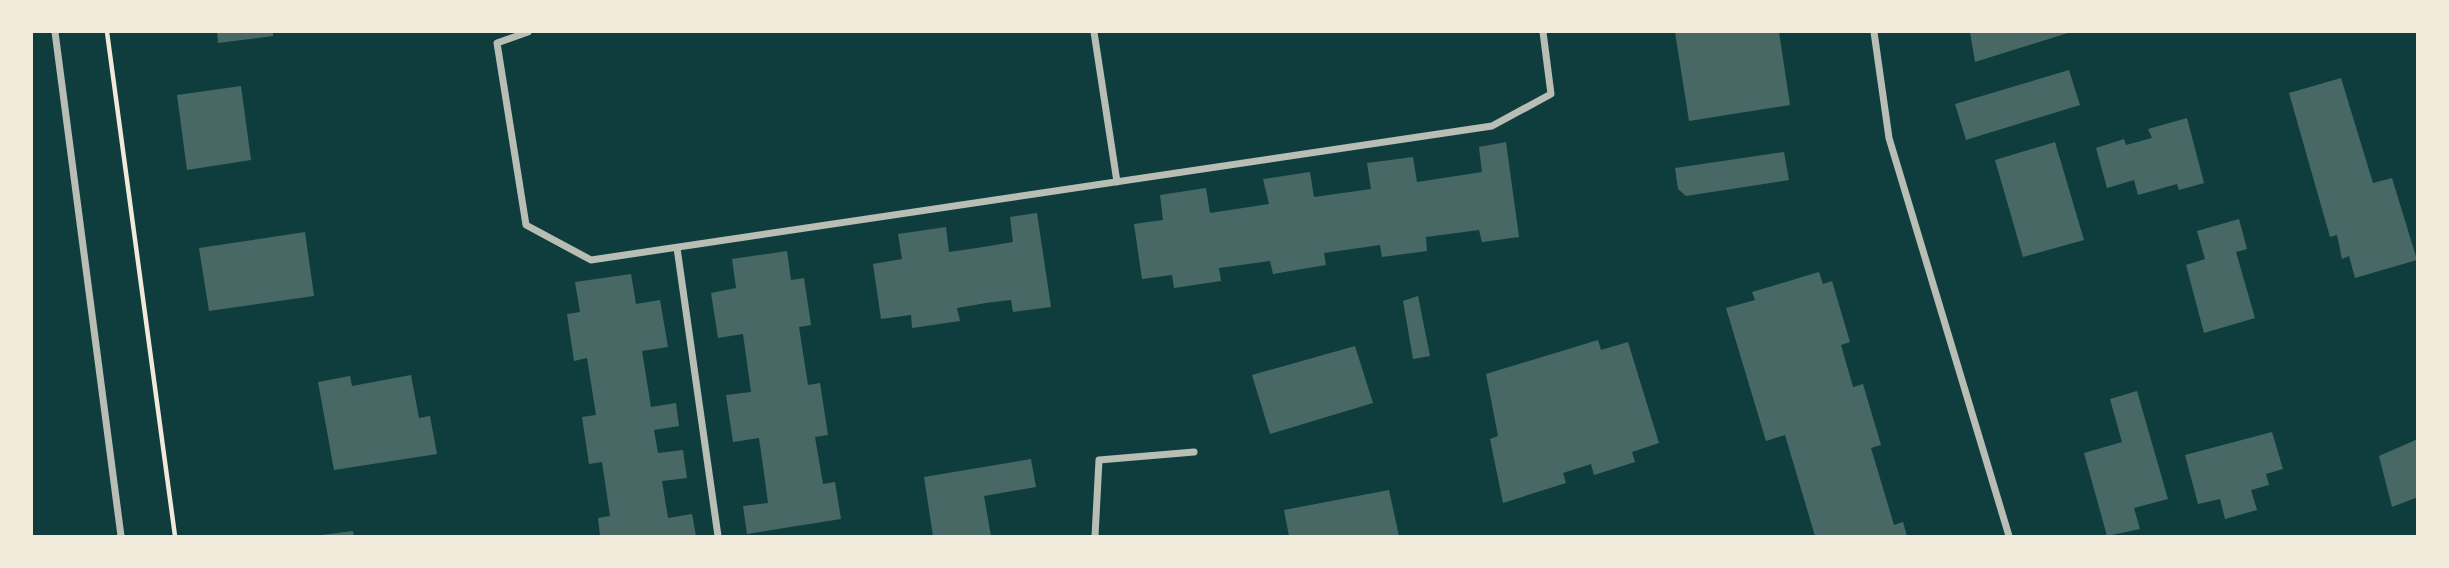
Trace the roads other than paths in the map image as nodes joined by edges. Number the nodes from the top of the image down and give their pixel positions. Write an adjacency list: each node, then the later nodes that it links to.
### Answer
1 (55, 32): 9 (street)
2 (528, 32): 7 (street)
3 (1094, 32): 6 (street)
4 (1543, 32): 6 (street)
5 (1874, 32): 12 (street)
6 (1117, 182): 7 (street)
7 (677, 248): 10 (street)
8 (1194, 452): 11 (street)
9 (121, 537)
10 (718, 537)
11 (1095, 537)
12 (2009, 537)

